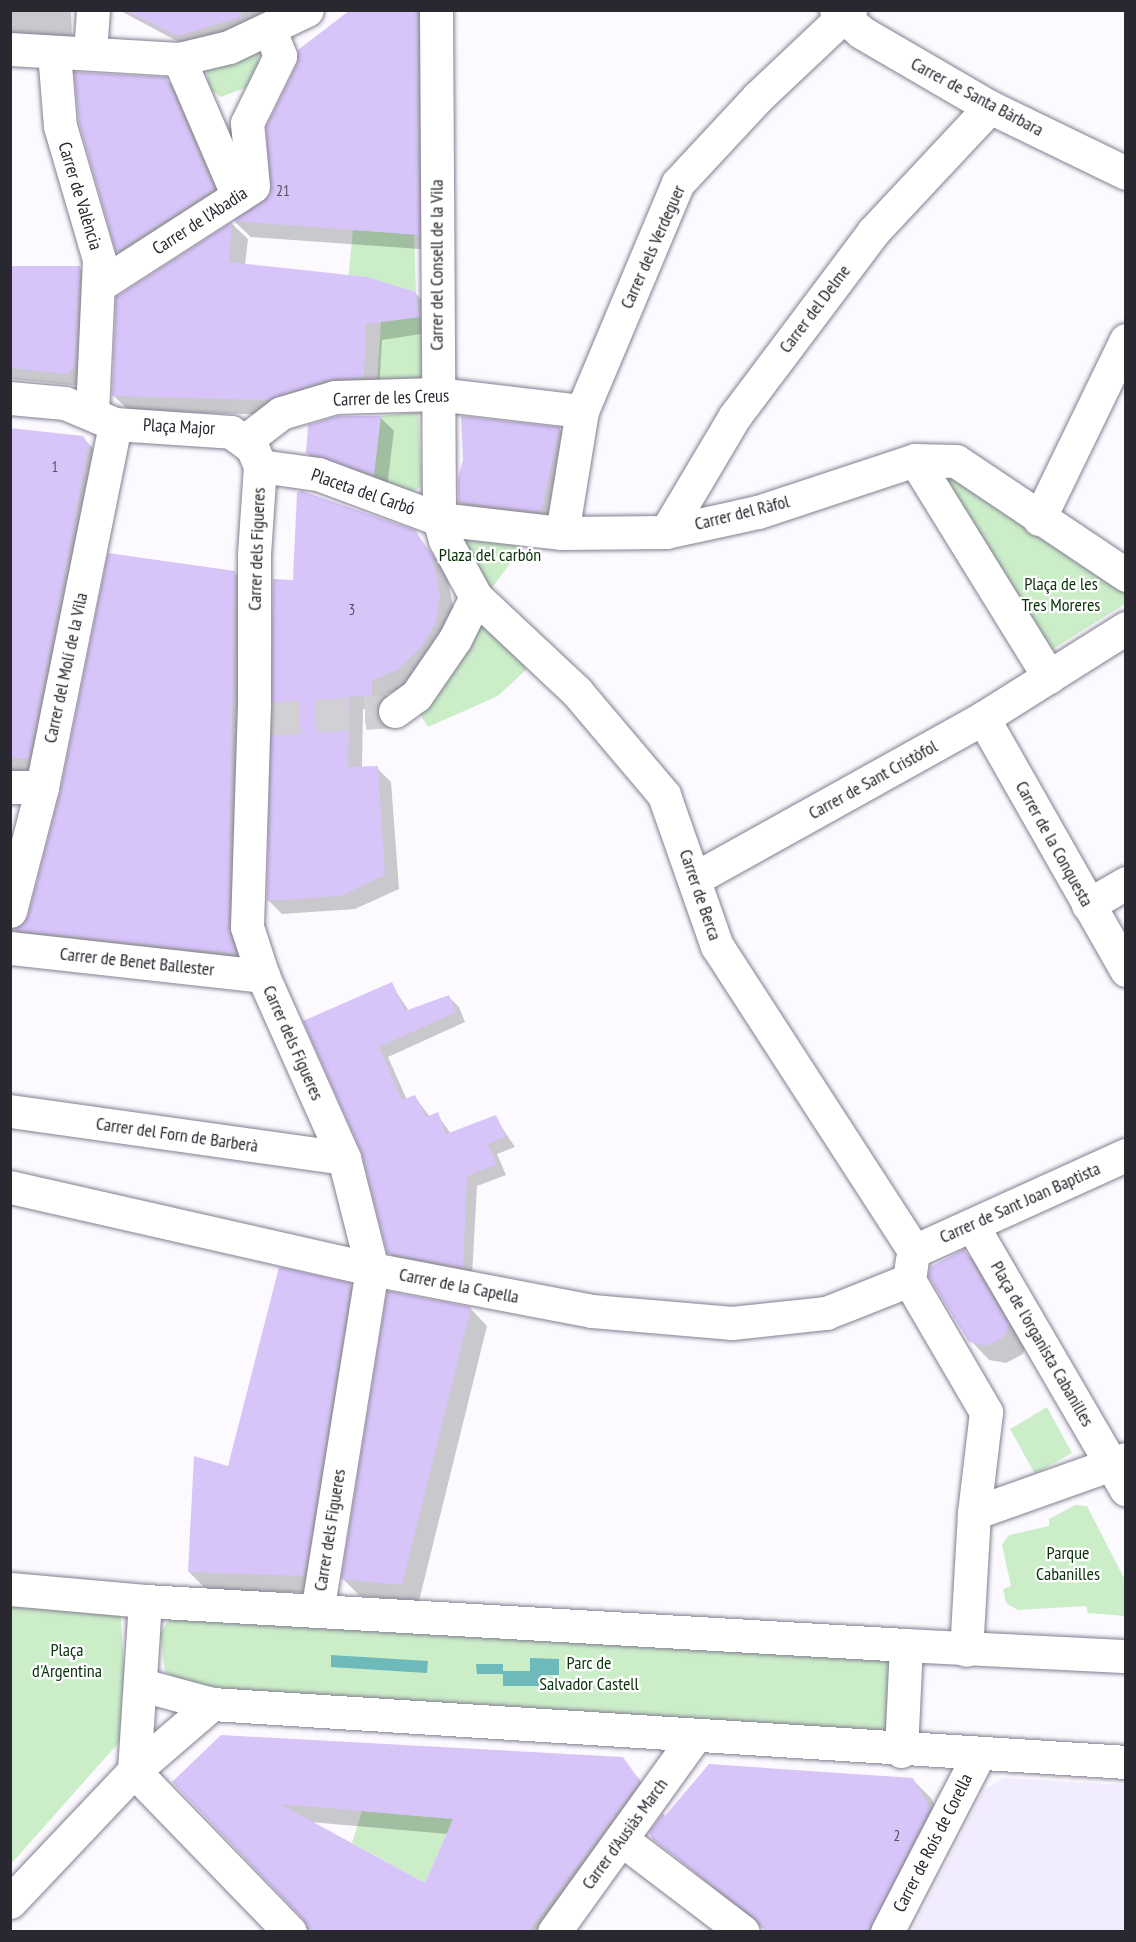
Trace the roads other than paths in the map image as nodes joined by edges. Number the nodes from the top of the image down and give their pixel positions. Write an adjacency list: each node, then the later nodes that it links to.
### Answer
1 (93, 10): 8 (street)
2 (308, 10): 5 (street)
3 (436, 10): 15 (street, Carrer del Consell de la Vila)
4 (844, 13): 10 (street, Carrer de Santa Bàrbara); 17 (street, Carrer dels Verdeguer)
5 (270, 30): 9 (street); 12 (street, Carrer de l'Abadia)
6 (10, 49): 7 (street)
7 (54, 52): 8 (street); 13 (street, Carrer de València)
8 (90, 52): 9 (street)
9 (179, 59): 12 (street)
10 (990, 107): 11 (street, Carrer de Santa Bàrbara); 23 (street, Carrer del Delme)
11 (1125, 173)
12 (238, 196): 13 (street, Carrer de l'Abadia)
13 (99, 286): 18 (street, Carrer de València)
14 (1125, 340): 22 (street)
15 (437, 394): 17 (street, Carrer de les Creus); 19 (street, Carrer de les Creus); 21 (street, Carrer del Consell de la Vila)
16 (10, 398): 18 (street, Plaça Major)
17 (582, 411): 24 (street, Carrer dels Verdeguer)
18 (104, 419): 19 (street, Plaça Major); 31 (street, Carrer del Molí de la Vila)
19 (264, 459): 21 (street, Placeta del Carbó); 38 (street, Carrer dels Figueres)
20 (915, 460): 22 (street); 23 (street, Carrer del Ràfol); 28 (street)
21 (439, 519): 24 (street, Placeta del Carbó); 26 (street, Placeta del Carbó)
22 (1039, 519): 25 (street)
23 (666, 532): 24 (street, Carrer del Ràfol)
24 (562, 533)
25 (1125, 575)
26 (476, 597): 29 (street); 32 (street, Carrer de Berca)
27 (1125, 628): 28 (street)
28 (1049, 677): 30 (street, Carrer de Sant Cristòfol)
29 (395, 711)
30 (983, 718): 32 (street, Carrer de Sant Cristòfol); 34 (street, Carrer de la Conquesta)
31 (26, 787): 35 (street, Carrer del Molí de la Vila)
32 (694, 879): 44 (street, Carrer de Berca)
33 (1125, 883): 34 (street)
34 (1088, 904): 37 (street, Carrer de la Conquesta)
35 (10, 911)
36 (10, 948): 38 (street, Carrer de Benet Ballester)
37 (1125, 970)
38 (263, 976): 41 (street, Carrer dels Figueres)
39 (10, 1111): 41 (street, Carrer del Forn de Barberà)
40 (1125, 1155): 43 (street, Carrer de Sant Joan Baptista)
41 (344, 1158): 45 (street, Carrer dels Figueres)
42 (10, 1187): 45 (street, Carrer de la Capella)
43 (972, 1224): 44 (street, Carrer de Sant Joan Baptista); 46 (street, Plaça de l'organista Cabanilles)
44 (911, 1265): 45 (street, Carrer de la Capella); 47 (street)
45 (372, 1269): 50 (street, Carrer dels Figueres)
46 (1121, 1471): 47 (street, Plaça de l'organista Cabanilles)
47 (974, 1513): 52 (street)
48 (10, 1589): 49 (street)
49 (145, 1601): 50 (street); 54 (street)
50 (317, 1611): 51 (street)
51 (906, 1645): 52 (street); 57 (street)
52 (966, 1650): 53 (street)
53 (1125, 1656)
54 (142, 1685): 55 (street); 60 (street)
55 (212, 1704): 56 (street); 60 (street)
56 (695, 1737): 57 (street); 61 (street, Carrer d'Ausiàs March)
57 (901, 1751): 58 (street)
58 (979, 1754): 59 (street); 66 (street, Carrer de Roís de Corella)
59 (1125, 1762)
60 (134, 1772): 62 (street); 63 (street)
61 (621, 1839): 64 (street, Carrer d'Ausiàs March); 65 (street)
62 (11, 1900)
63 (290, 1932)
64 (554, 1932)
65 (742, 1932)
66 (887, 1932)

